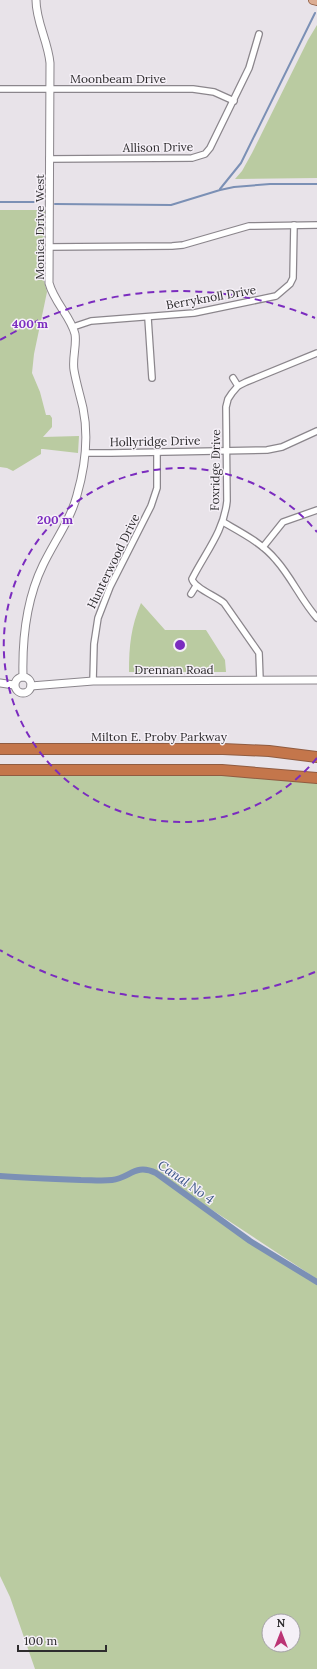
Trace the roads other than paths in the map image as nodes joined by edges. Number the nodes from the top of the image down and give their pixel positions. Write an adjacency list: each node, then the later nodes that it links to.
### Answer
1 (36, 0): 6 (street, Monica Drive West)
2 (313, 0): 3 (main road)
3 (317, 1)
4 (259, 34): 7 (street, Allison Drive)
5 (0, 89): 6 (street, Moonbeam Drive)
6 (50, 89): 7 (street, Moonbeam Drive); 8 (street, Monica Drive West)
7 (234, 101): 8 (street, Allison Drive)
8 (49, 159): 11 (street, Monica Drive West)
9 (317, 224): 10 (street)
10 (294, 225): 11 (street); 12 (street, Berryknoll Drive)
11 (49, 247): 13 (street, Monica Drive West)
12 (148, 318): 13 (street, Berryknoll Drive); 15 (street)
13 (73, 327): 21 (street, Monica Drive West)
14 (317, 353): 17 (street)
15 (152, 378)
16 (233, 378): 17 (street)
17 (238, 386): 19 (street, Foxridge Drive)
18 (317, 431): 19 (street, Hollyridge Drive)
19 (227, 451): 20 (street, Hollyridge Drive); 23 (street, Foxridge Drive)
20 (157, 452): 21 (street, Hollyridge Drive); 31 (street, Hunterwood Drive)
21 (85, 453): 28 (street, Monica Drive West)
22 (317, 510): 24 (street)
23 (223, 522): 24 (street); 25 (street, Foxridge Drive)
24 (263, 547): 27 (street)
25 (196, 586): 26 (street); 29 (street)
26 (191, 594)
27 (317, 618)
28 (23, 677): 33 (street); 34 (street)
29 (260, 680): 30 (street, Drennan Road); 31 (street, Drennan Road)
30 (317, 680)
31 (93, 681): 34 (street, Drennan Road)
32 (0, 683): 33 (street)
33 (14, 685): 34 (street)
34 (31, 686)
35 (0, 749): 36 (highway, Milton E. Proby Parkway)
36 (317, 757)
37 (0, 770): 38 (highway)
38 (317, 778)

